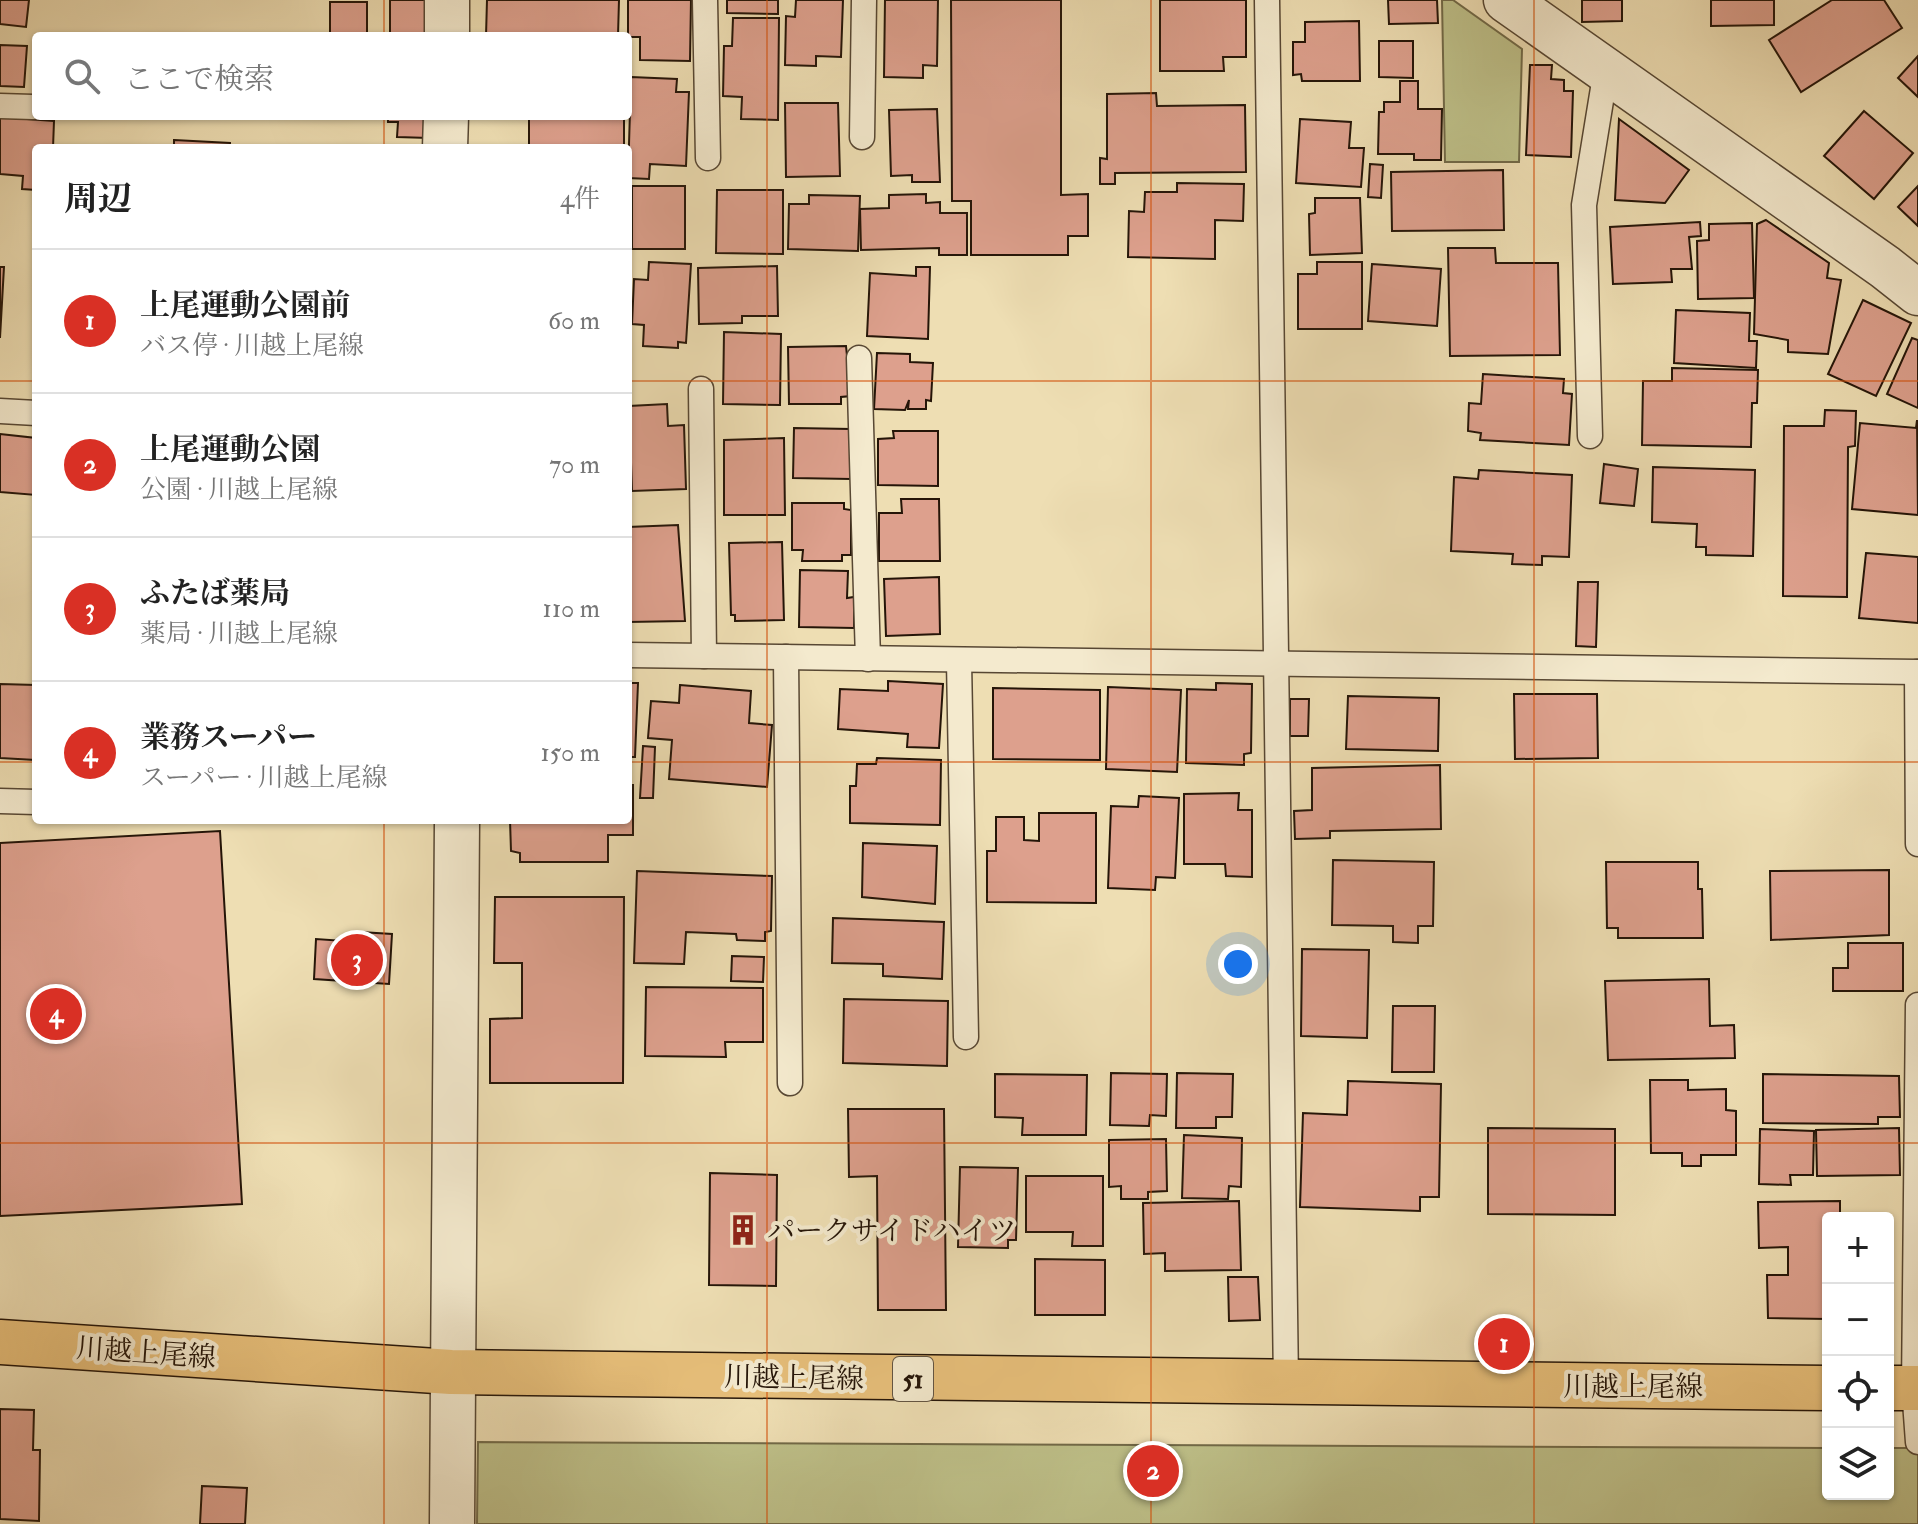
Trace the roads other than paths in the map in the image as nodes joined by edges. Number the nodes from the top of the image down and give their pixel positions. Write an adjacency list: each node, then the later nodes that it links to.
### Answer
1 (447, 0): 6 (street)
2 (705, 0): 13 (lane)
3 (864, 0): 11 (lane)
4 (1267, 0): 25 (lane)
5 (1506, 0): 7 (street)
6 (447, 32)
7 (1606, 70): 14 (street); 19 (lane)
8 (0, 106): 9 (lane)
9 (32, 107)
10 (446, 120): 12 (street)
11 (862, 137)
12 (445, 144)
13 (708, 158)
14 (1918, 293)
15 (859, 358): 23 (lane)
16 (701, 389): 21 (lane)
17 (0, 411): 18 (lane)
18 (32, 413)
19 (1590, 436)
20 (632, 655): 21 (lane)
21 (704, 656): 22 (lane)
22 (786, 657): 23 (lane); 33 (lane)
23 (868, 659): 24 (lane)
24 (959, 661): 25 (lane); 32 (lane)
25 (1275, 665): 26 (lane); 36 (lane)
26 (1918, 672): 30 (lane)
27 (0, 801): 28 (lane)
28 (32, 802)
29 (457, 824): 35 (street)
30 (1918, 844)
31 (1918, 1005): 38 (lane)
32 (966, 1037)
33 (790, 1083)
34 (0, 1342): 35 (main road, 川越上尾線 / 51)
35 (451, 1372): 36 (main road, 川越上尾線 / 51); 40 (street)
36 (1286, 1384): 37 (main road, 川越上尾線 / 51)
37 (1822, 1388)
38 (1907, 1388): 39 (lane)
39 (1918, 1442)
40 (452, 1524)

